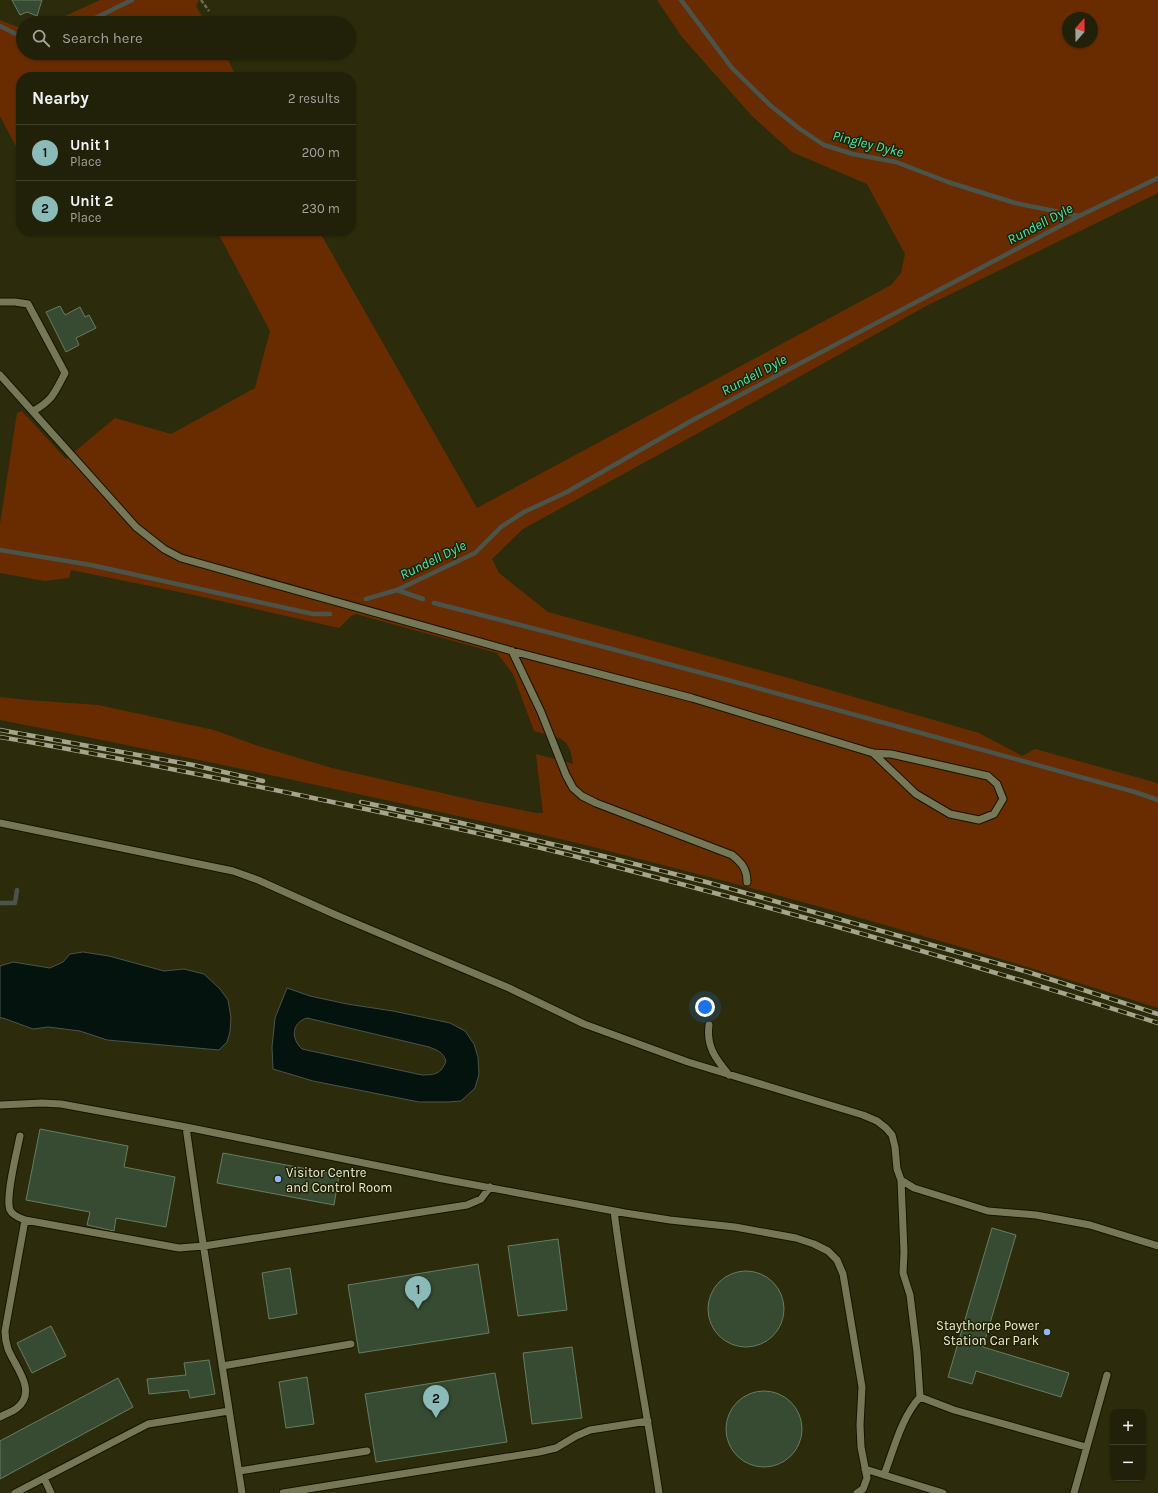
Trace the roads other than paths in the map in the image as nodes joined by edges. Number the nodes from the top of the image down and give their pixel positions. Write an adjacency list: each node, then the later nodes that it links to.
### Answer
1 (0, 302): 3 (lane)
2 (0, 375): 3 (lane)
3 (32, 411): 4 (lane)
4 (512, 650): 5 (lane); 7 (lane)
5 (873, 753): 5 (lane)
6 (0, 823): 9 (lane)
7 (747, 882)
8 (708, 1025): 9 (lane)
9 (729, 1075): 13 (lane)
10 (0, 1105): 11 (lane)
11 (186, 1127): 14 (lane); 17 (lane)
12 (20, 1136): 16 (lane)
13 (901, 1180): 18 (lane); 22 (lane)
14 (490, 1187): 15 (lane); 17 (lane)
15 (614, 1211): 25 (lane); 28 (lane)
16 (25, 1220): 17 (lane); 24 (lane)
17 (204, 1246): 20 (lane)
18 (1158, 1246)
19 (351, 1344): 20 (lane)
20 (222, 1366): 23 (lane)
21 (1106, 1375): 26 (lane)
22 (920, 1397): 26 (lane); 30 (lane)
23 (229, 1411): 29 (lane); 31 (lane)
24 (0, 1417)
25 (648, 1421): 36 (lane); 37 (lane)
26 (1086, 1447): 40 (lane)
27 (367, 1451): 29 (lane)
28 (865, 1469): 30 (lane); 32 (lane)
29 (239, 1471): 35 (lane)
30 (884, 1475): 39 (lane)
31 (44, 1478): 33 (lane); 34 (lane)
32 (863, 1491): 38 (lane)
33 (15, 1493)
34 (51, 1493)
35 (242, 1493)
36 (283, 1493)
37 (659, 1493)
38 (856, 1493)
39 (943, 1493)
40 (1074, 1493)

